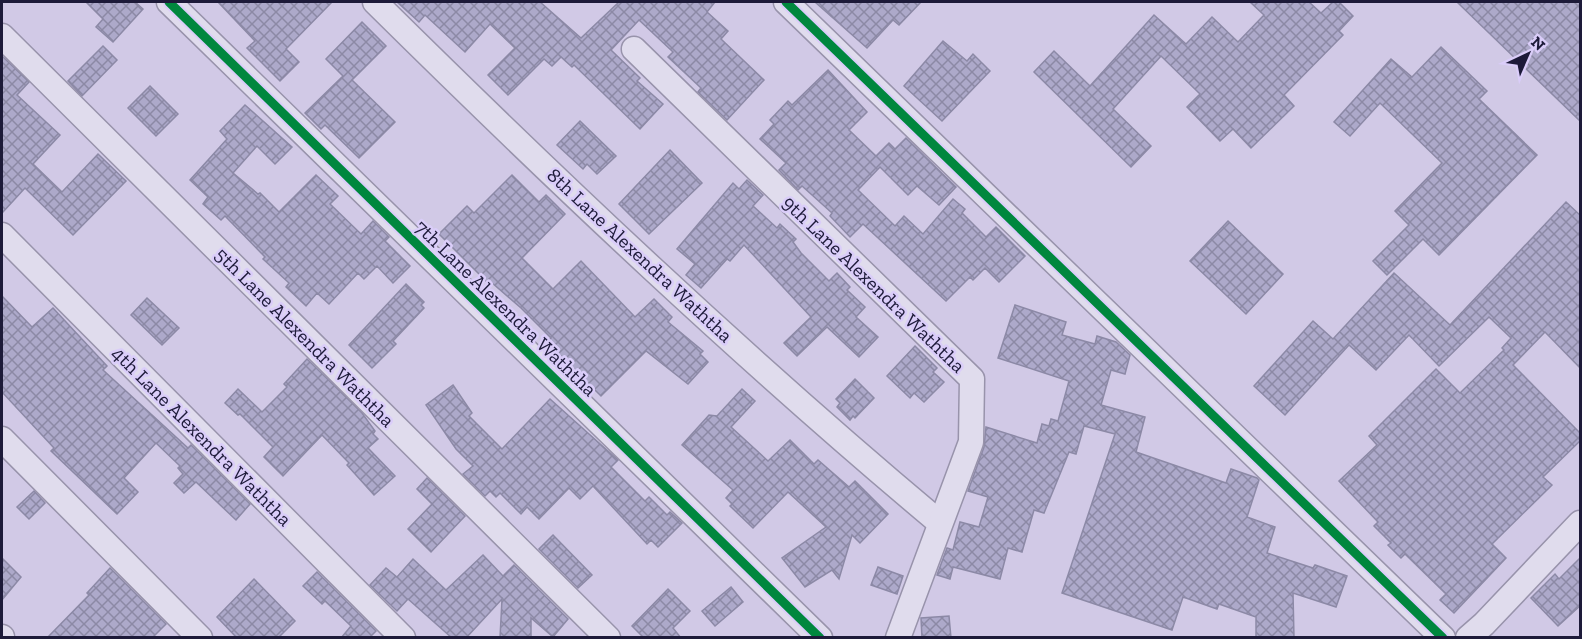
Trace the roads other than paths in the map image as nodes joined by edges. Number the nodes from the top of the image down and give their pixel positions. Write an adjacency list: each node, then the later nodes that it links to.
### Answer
1 (169, 2): 13 (street, 7th Lane Alexendra Waththa)
2 (375, 2): 8 (street, 8th Lane Alexendra Waththa)
3 (786, 2): 15 (street)
4 (2, 36): 12 (street, 5th Lane Alexendra Waththa)
5 (634, 49): 8 (street, 9th Lane Alexendra Waththa)
6 (2, 235): 11 (street, 4th Lane Alexendra Waththa)
7 (2, 439): 10 (street)
8 (940, 523): 14 (street, 9th Lane Alexendra Waththa)
9 (1581, 523): 16 (street)
10 (200, 638)
11 (403, 638)
12 (608, 638)
13 (820, 638)
14 (898, 638)
15 (1443, 638)
16 (1468, 638)

